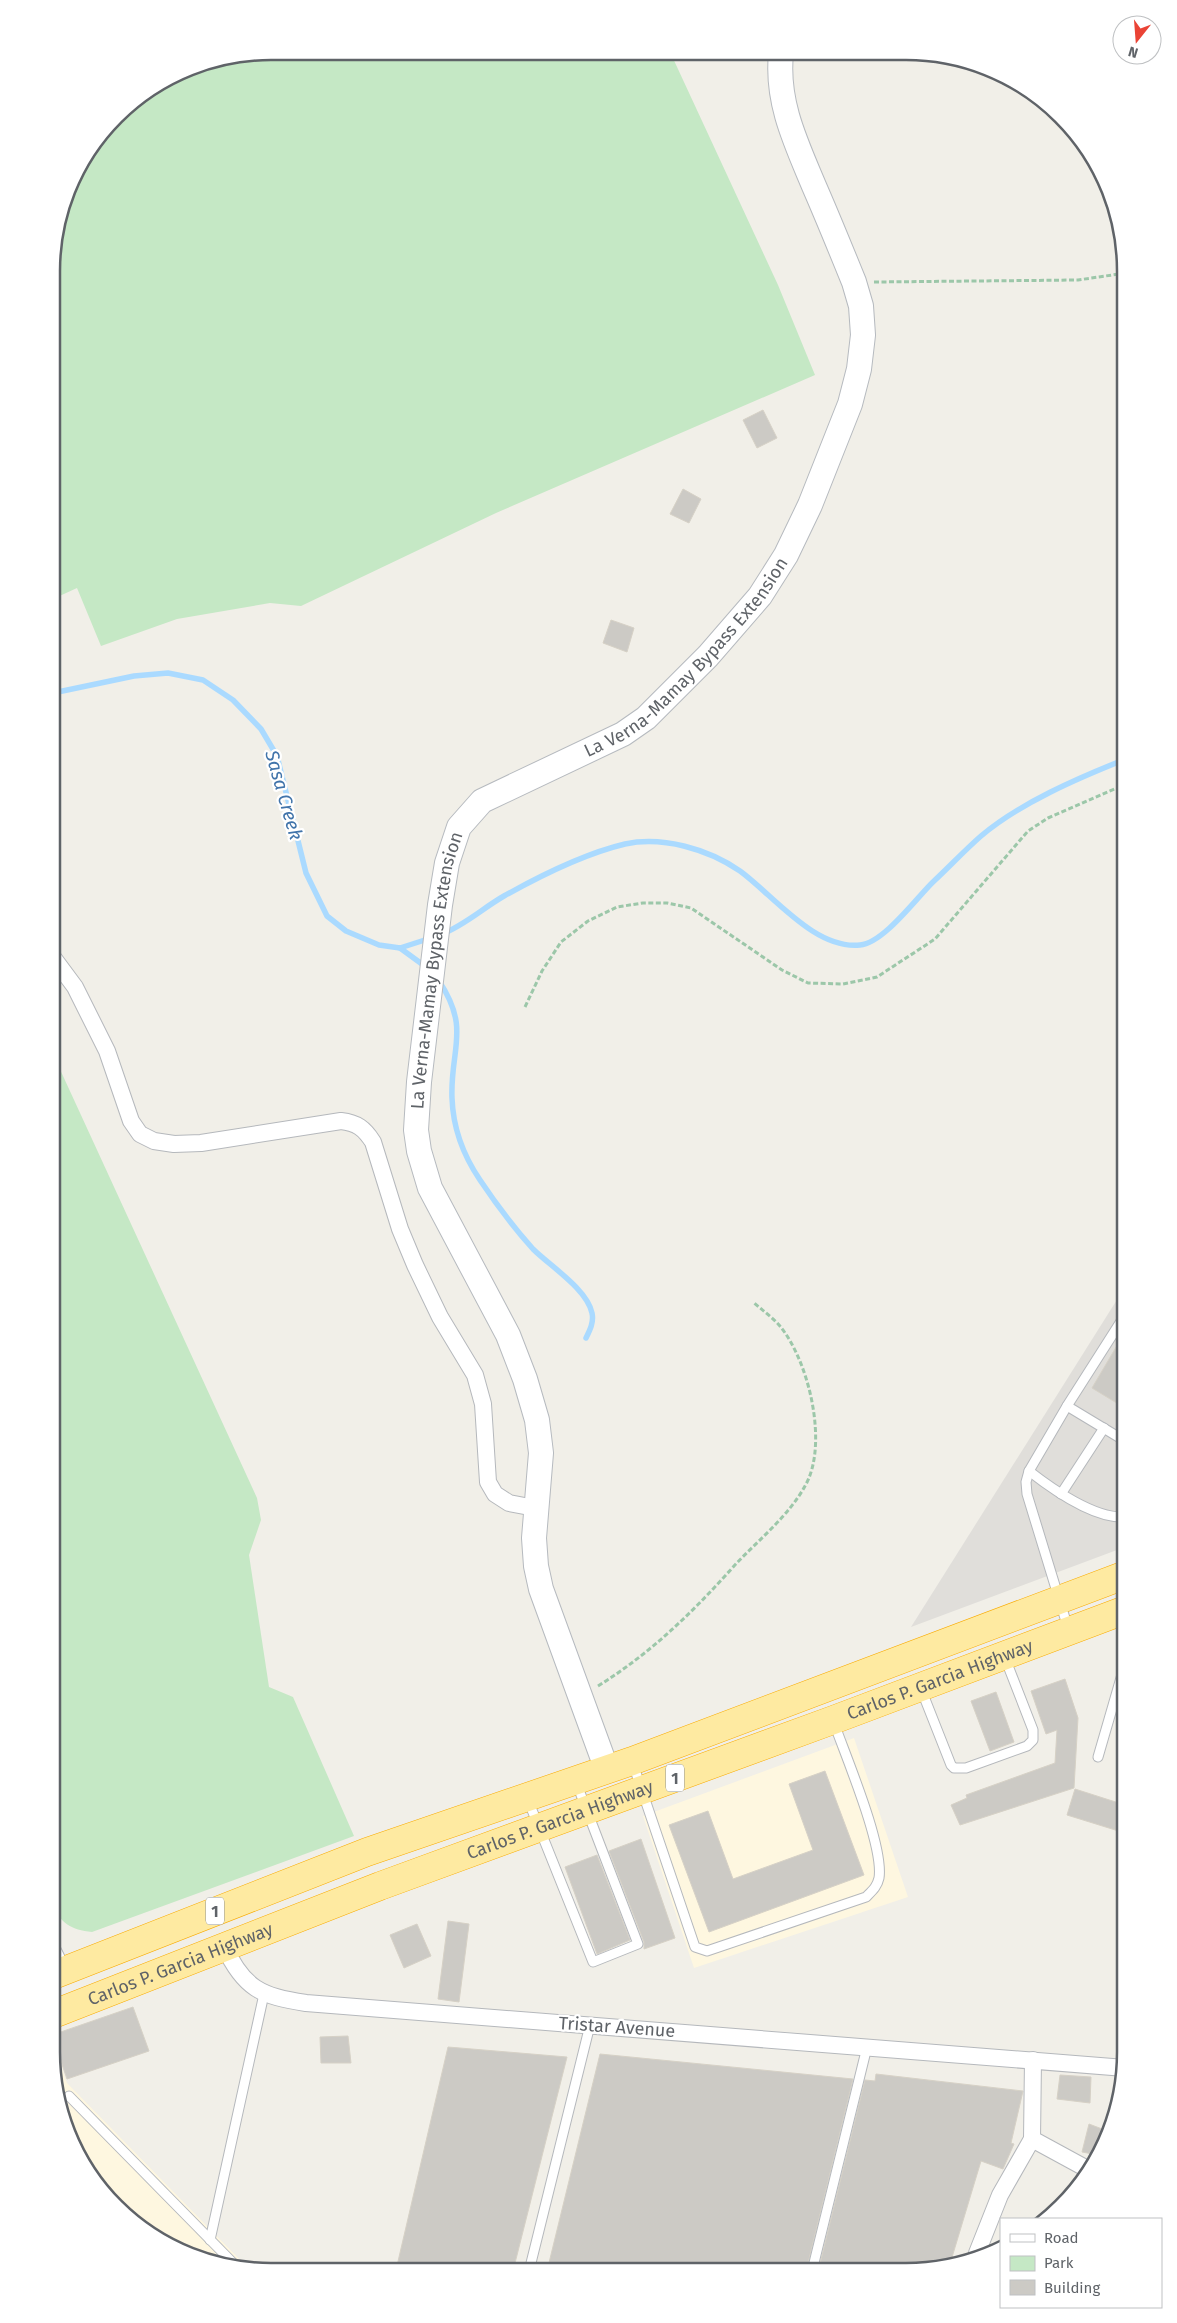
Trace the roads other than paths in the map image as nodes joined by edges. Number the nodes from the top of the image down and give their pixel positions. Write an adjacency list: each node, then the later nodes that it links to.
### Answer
1 (780, 60): 9 (main road, La Verna-Mamay Bypass Extension)
2 (60, 966): 9 (street)
3 (1117, 1329): 4 (lane)
4 (1067, 1406): 5 (lane); 7 (lane)
5 (1104, 1428): 6 (lane); 8 (lane)
6 (1117, 1436)
7 (1029, 1471): 8 (lane); 12 (lane)
8 (1061, 1494): 10 (lane)
9 (535, 1508): 22 (main road, La Verna-Mamay Bypass Extension)
10 (1117, 1516)
11 (1117, 1578): 12 (highway, Carlos P. Garcia Highway / 1)
12 (1060, 1600): 14 (lane); 19 (highway, Carlos P. Garcia Highway / 1)
13 (1117, 1613): 14 (highway, Carlos P. Garcia Highway / 1)
14 (1070, 1631): 15 (highway, Carlos P. Garcia Highway / 1)
15 (1004, 1655): 16 (highway, Carlos P. Garcia Highway / 1); 16 (lane)
16 (920, 1687): 18 (highway, Carlos P. Garcia Highway / 1)
17 (1117, 1692): 21 (lane)
18 (833, 1720): 20 (highway, Carlos P. Garcia Highway / 1); 24 (lane)
19 (728, 1725): 20 (highway); 22 (highway, Carlos P. Garcia Highway / 1)
20 (740, 1754): 24 (highway, Carlos P. Garcia Highway / 1)
21 (1098, 1757)
22 (619, 1765): 23 (highway, Carlos P. Garcia Highway / 1); 24 (lane)
23 (575, 1780): 25 (highway, Carlos P. Garcia Highway / 1); 26 (lane)
24 (642, 1790): 26 (highway, Carlos P. Garcia Highway / 1)
25 (526, 1797): 27 (lane); 28 (highway, Carlos P. Garcia Highway / 1)
26 (587, 1810): 27 (highway, Carlos P. Garcia Highway / 1); 27 (lane)
27 (539, 1828): 29 (highway, Carlos P. Garcia Highway / 1)
28 (367, 1852): 29 (highway); 31 (highway, Carlos P. Garcia Highway / 1)
29 (380, 1886): 30 (highway, Carlos P. Garcia Highway / 1)
30 (224, 1946): 33 (highway, Carlos P. Garcia Highway / 1); 34 (street, Tristar Avenue)
31 (60, 1973)
32 (60, 1975): 33 (highway)
33 (113, 1990): 35 (highway, Carlos P. Garcia Highway / 1)
34 (264, 1994): 36 (street, Tristar Avenue); 43 (lane)
35 (60, 2011)
36 (590, 2025): 37 (street, Tristar Avenue); 46 (lane)
37 (867, 2047): 38 (street, Tristar Avenue); 47 (lane)
38 (1034, 2060): 39 (street, Tristar Avenue); 41 (street)
39 (1117, 2067)
40 (69, 2096): 43 (lane)
41 (1032, 2139): 42 (street); 44 (street)
42 (1083, 2167)
43 (210, 2240): 45 (lane)
44 (980, 2250)
45 (229, 2259)
46 (530, 2263)
47 (814, 2263)

